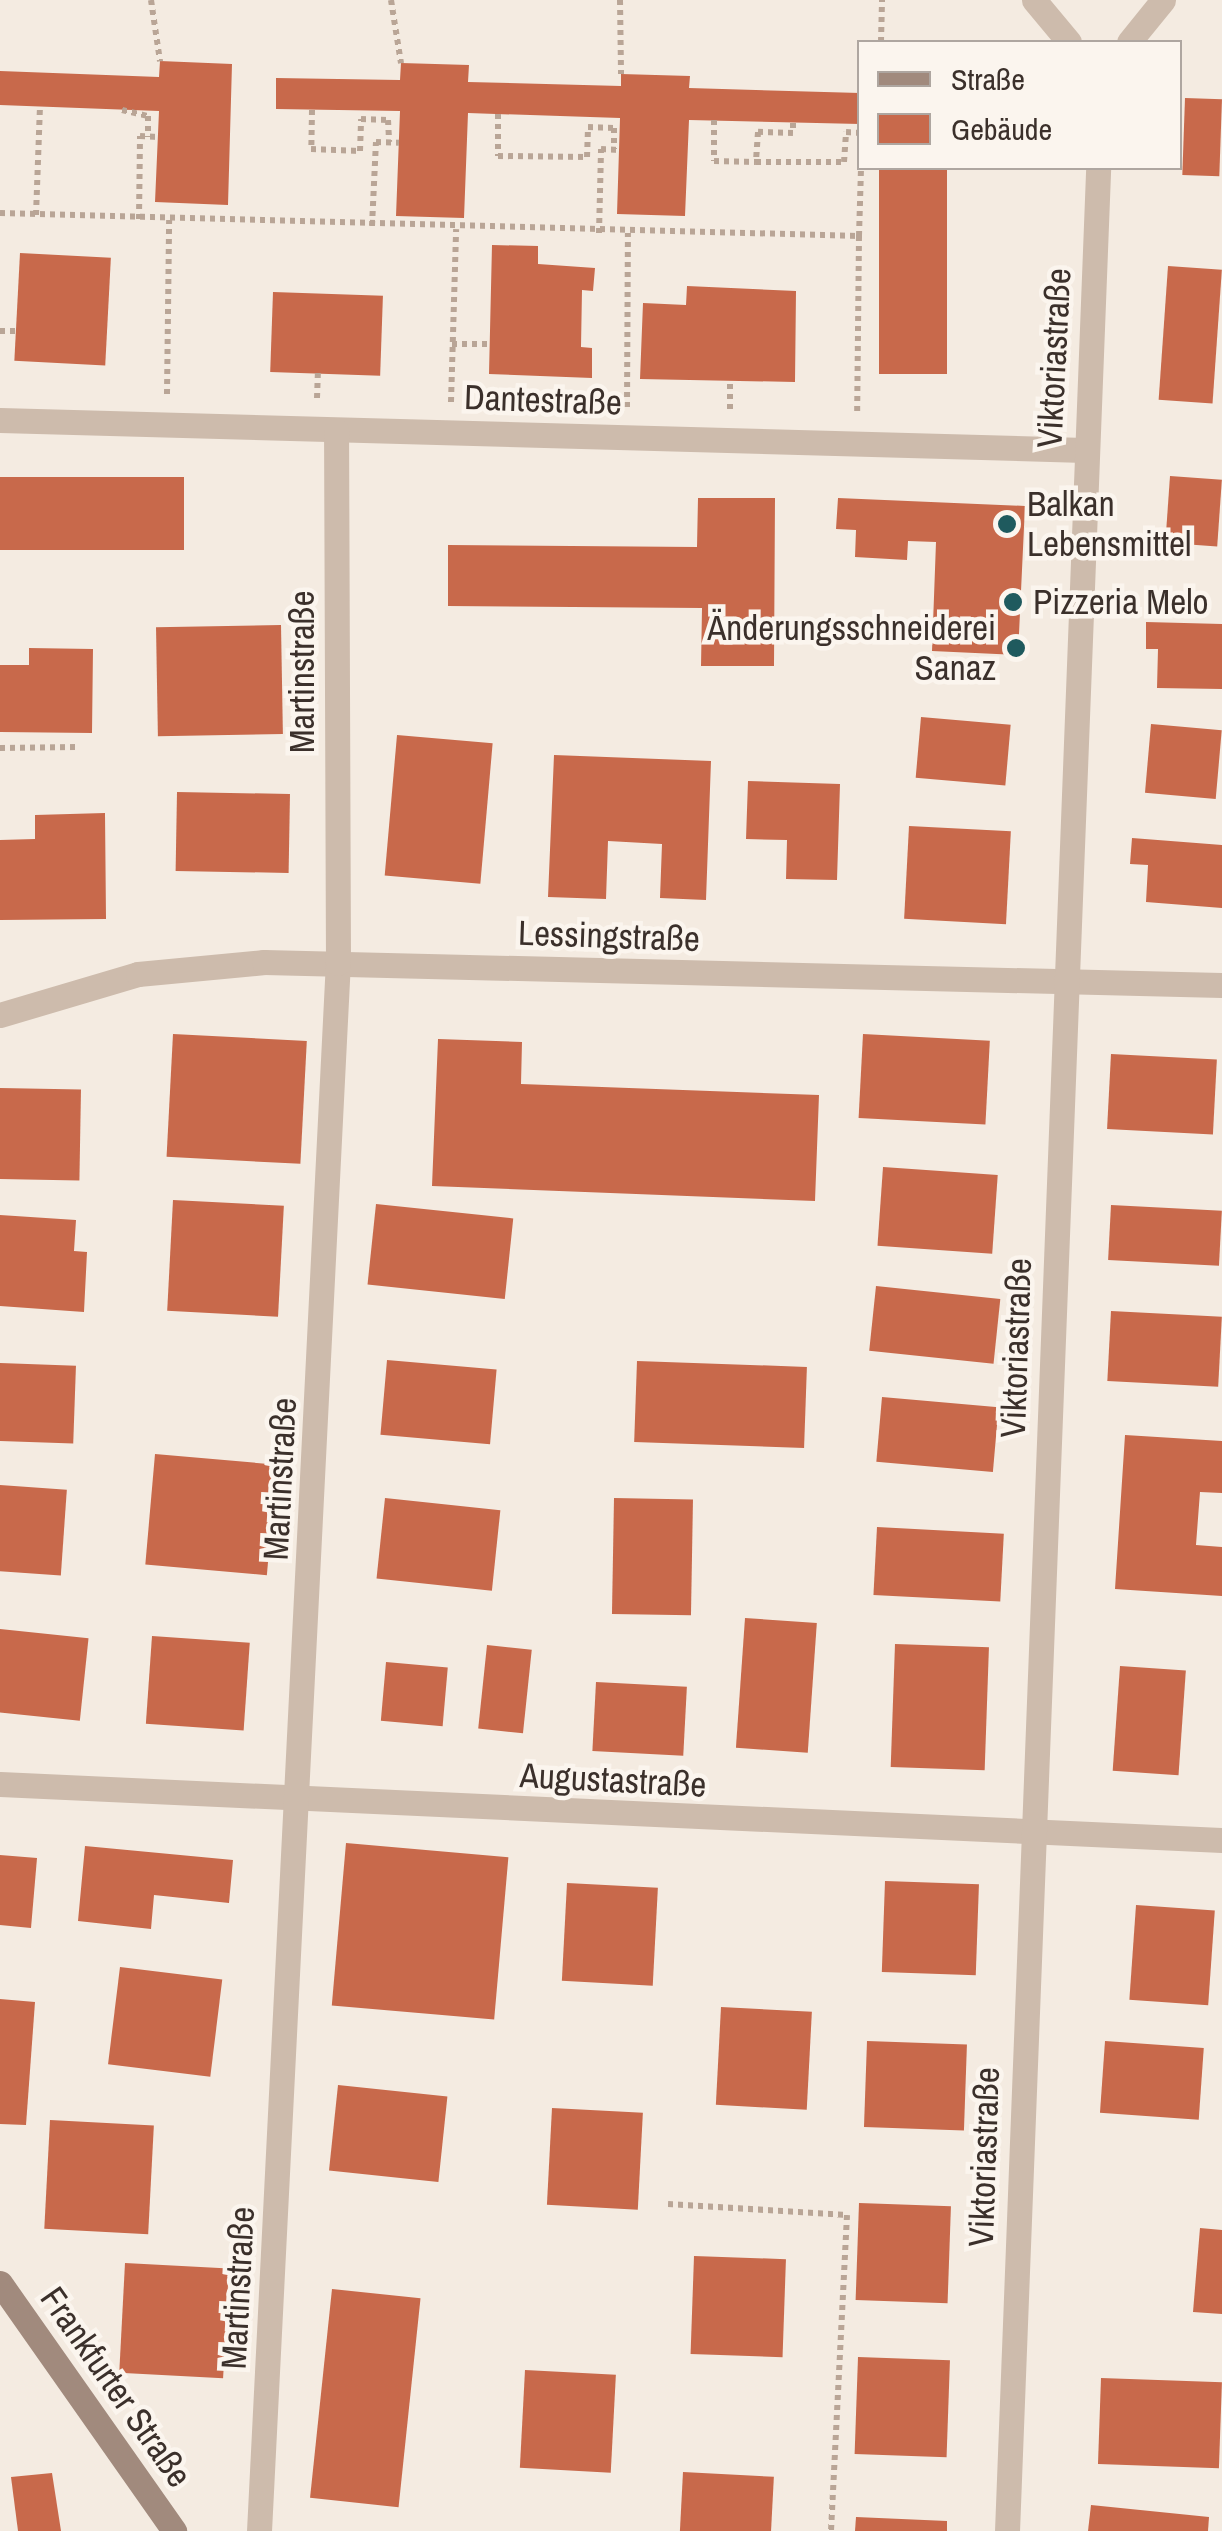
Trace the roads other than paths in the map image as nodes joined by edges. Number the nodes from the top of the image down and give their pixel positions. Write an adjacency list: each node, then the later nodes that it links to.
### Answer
1 (1034, 0): 3 (street)
2 (1163, 0): 4 (street)
3 (1067, 40)
4 (1131, 40)
5 (1098, 170): 8 (street, Viktoriastraße)
6 (0, 420): 7 (street, Dantestraße)
7 (336, 430): 8 (street, Dantestraße); 9 (street, Martinstraße)
8 (1084, 450): 10 (street, Viktoriastraße)
9 (338, 963): 10 (street, Lessingstraße); 12 (street, Lessingstraße); 14 (street, Martinstraße)
10 (1066, 984): 11 (street, Lessingstraße); 15 (street, Viktoriastraße)
11 (1222, 985)
12 (0, 1016)
13 (0, 1784): 14 (street, Augustastraße)
14 (300, 1797): 15 (street, Augustastraße); 19 (street, Martinstraße)
15 (1031, 1831): 16 (street, Augustastraße); 20 (street, Viktoriastraße)
16 (1222, 1840)
17 (0, 2283): 18 (main road, Frankfurter Straße)
18 (174, 2531)
19 (259, 2531)
20 (1007, 2531)

